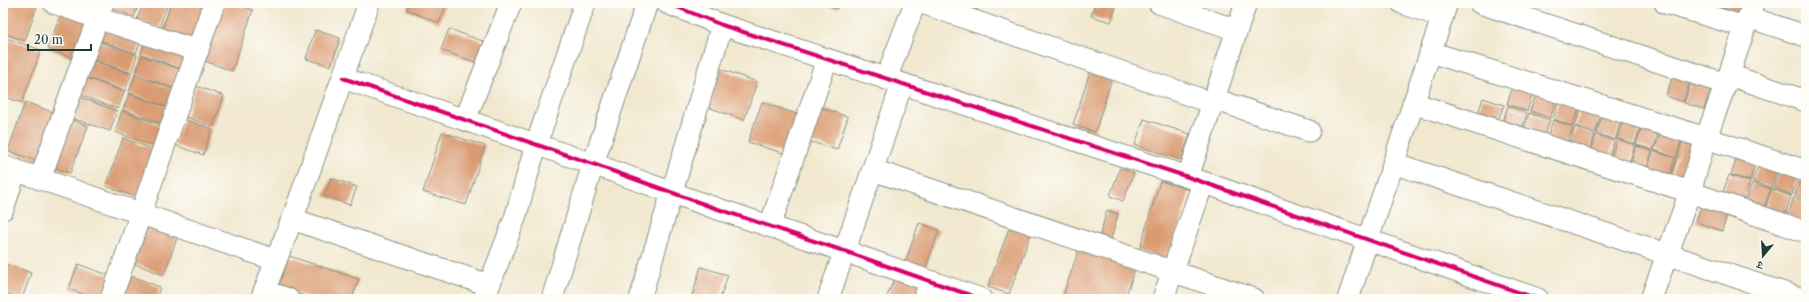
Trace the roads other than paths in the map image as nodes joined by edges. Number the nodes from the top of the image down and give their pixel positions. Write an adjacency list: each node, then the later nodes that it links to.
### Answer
1 (54, 3): 16 (street)
2 (214, 3): 21 (street)
3 (368, 3): 24 (street)
4 (511, 3): 30 (street)
5 (585, 3): 33 (street)
6 (647, 3): 35 (street)
7 (667, 3): 18 (street)
8 (915, 3): 26 (street)
9 (922, 3): 27 (street)
10 (1159, 3): 19 (street)
11 (1246, 3): 19 (street)
12 (1402, 3): 15 (street)
13 (1480, 3): 25 (street)
14 (1665, 3): 17 (street)
15 (1444, 10): 22 (street)
16 (100, 11): 21 (street); 39 (street)
17 (1749, 16): 20 (street); 25 (street)
18 (722, 25): 23 (street); 41 (street)
19 (1236, 30): 27 (street)
20 (1806, 36)
21 (198, 50): 44 (street)
22 (1430, 52): 29 (street); 32 (street)
23 (827, 59): 26 (street); 46 (street)
24 (343, 78): 30 (street); 45 (street)
25 (1728, 80): 28 (street); 32 (street)
26 (894, 82): 37 (street); 40 (street)
27 (1213, 101): 31 (street); 40 (street)
28 (1806, 101)
29 (1413, 103): 34 (street); 42 (street)
30 (465, 120): 33 (street)
31 (1309, 131)
32 (1706, 138): 38 (street); 42 (street)
33 (536, 145): 35 (street); 54 (street)
34 (1393, 163): 48 (street); 50 (street)
35 (593, 164): 41 (street); 58 (street)
36 (9, 168): 39 (street); 43 (street)
37 (873, 170): 49 (street); 52 (street)
38 (1806, 171)
39 (40, 179): 44 (street)
40 (1196, 180): 48 (street); 52 (street)
41 (672, 192): 46 (street); 59 (street)
42 (1690, 192): 47 (street); 50 (street)
43 (3, 209)
44 (142, 214): 51 (street); 56 (street)
45 (292, 219): 51 (street); 54 (street)
46 (770, 226): 49 (street)
47 (1806, 232)
48 (1368, 240): 64 (street); 65 (street)
49 (844, 251): 53 (street); 60 (street)
50 (1667, 253): 66 (street); 67 (street)
51 (275, 260): 55 (street)
52 (1173, 271): 62 (street); 63 (street)
53 (927, 290): 61 (street)
54 (486, 292)
55 (262, 295): 57 (street)
56 (111, 299)
57 (288, 299)
58 (552, 299)
59 (640, 299)
60 (828, 299)
61 (981, 299)
62 (1163, 299)
63 (1254, 299)
64 (1348, 299)
65 (1538, 299)
66 (1651, 299)
67 (1802, 299)

